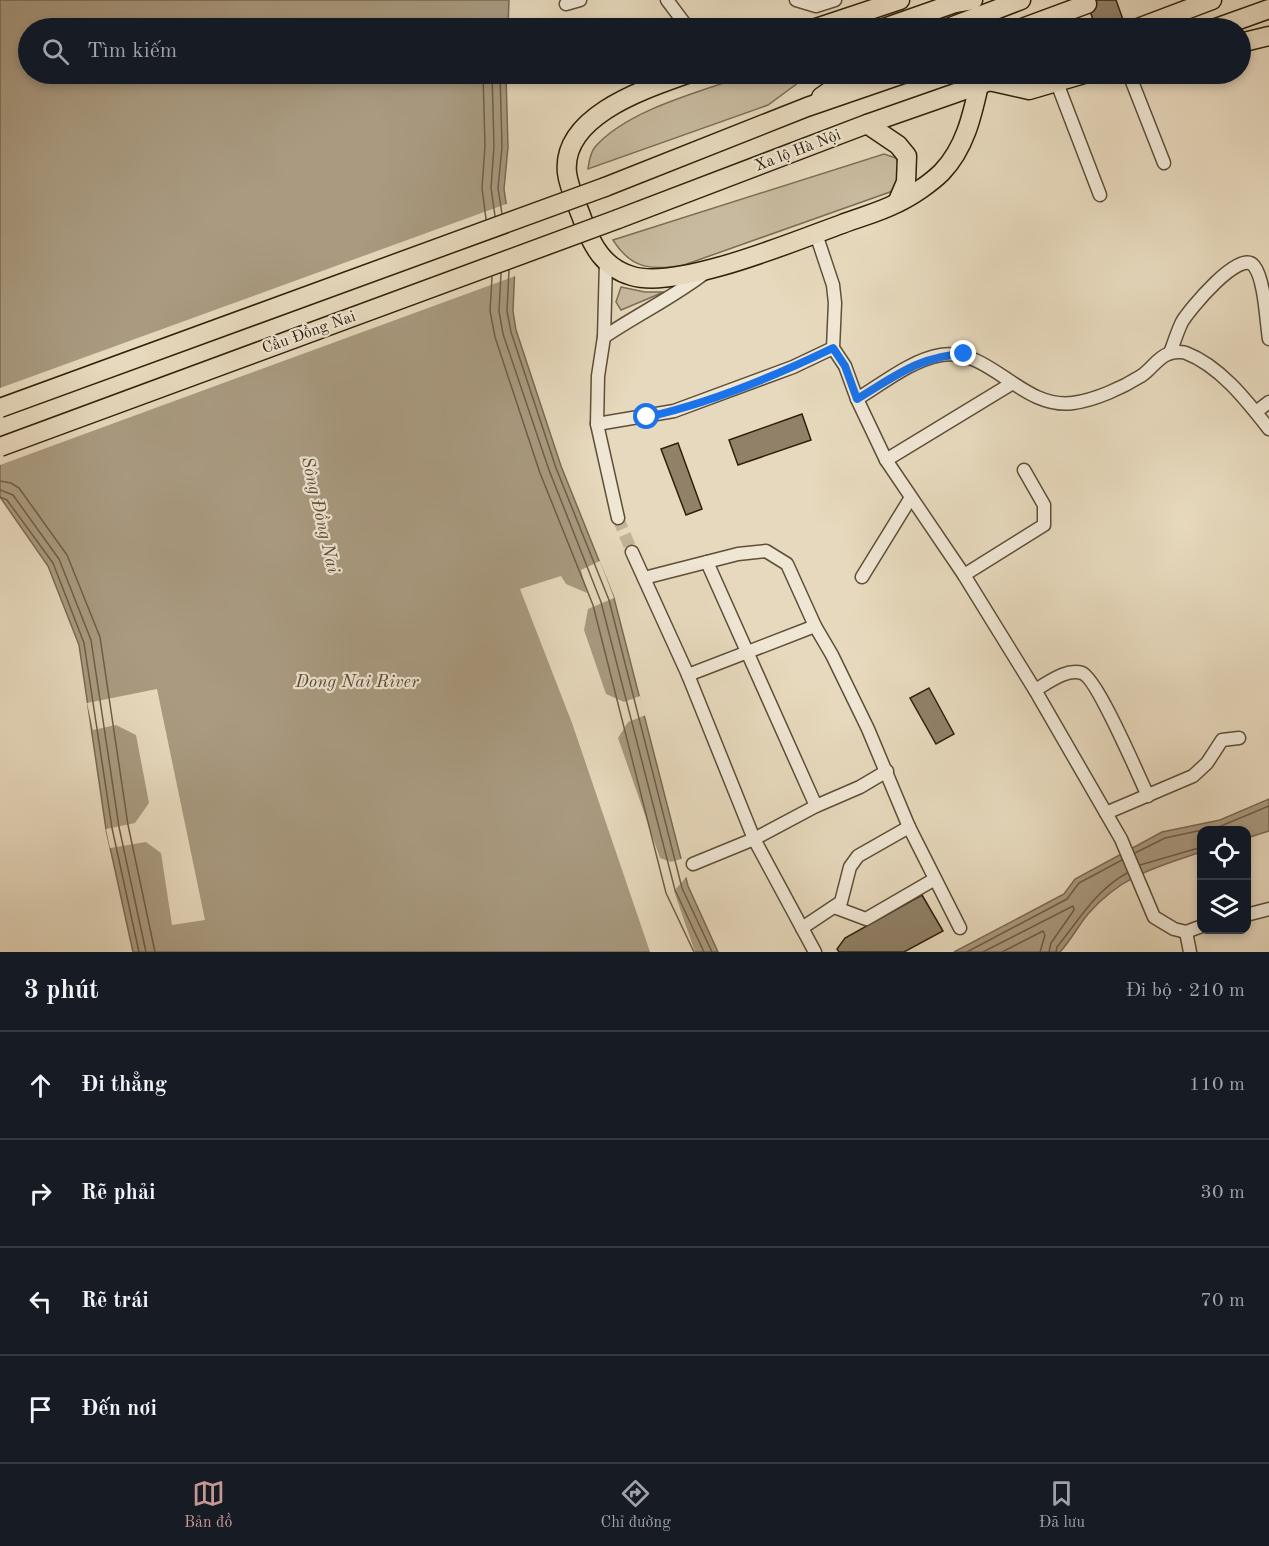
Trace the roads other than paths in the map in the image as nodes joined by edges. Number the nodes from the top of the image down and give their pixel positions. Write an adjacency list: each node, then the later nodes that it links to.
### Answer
1 (580, 0): 9 (street)
2 (667, 0): 12 (street)
3 (796, 0): 4 (street)
4 (835, 0): 13 (street)
5 (900, 0): 14 (highway)
6 (973, 0): 15 (highway)
7 (1212, 0): 18 (highway)
8 (1011, 1): 16 (highway)
9 (566, 4)
10 (1087, 4): 17 (highway)
11 (1269, 9): 19 (highway)
12 (680, 18)
13 (837, 18)
14 (846, 18)
15 (912, 18)
16 (971, 18)
17 (1049, 18)
18 (1164, 18)
19 (1244, 18)
20 (1269, 36): 21 (highway)
21 (1251, 40)
22 (660, 84): 40 (highway)
23 (833, 84): 32 (highway)
24 (839, 84): 32 (highway)
25 (874, 84): 33 (highway)
26 (981, 84): 34 (highway, Xa lộ Hà Nội)
27 (984, 84): 37 (highway)
28 (990, 84): 29 (highway)
29 (1053, 84)
30 (1057, 84): 36 (street)
31 (1133, 84): 35 (street)
32 (830, 90): 33 (highway)
33 (807, 107): 49 (highway, bridge)
34 (867, 124): 37 (highway); 38 (highway, Xa lộ Hà Nội)
35 (1164, 163)
36 (1100, 195)
37 (897, 203): 39 (highway)
38 (618, 219): 53 (highway, Cầu Đồng Nai, bridge)
39 (816, 234): 41 (highway); 44 (street)
40 (606, 262): 41 (highway); 42 (street)
41 (708, 271): 42 (street)
42 (604, 337): 51 (street)
43 (1269, 339): 45 (street)
44 (833, 348): 47 (street); 51 (street)
45 (1170, 353): 46 (street); 50 (street)
46 (1011, 384): 47 (street); 54 (street)
47 (857, 399): 54 (street)
48 (1269, 402): 50 (street)
49 (0, 408)
50 (1256, 412): 52 (street)
51 (597, 424): 57 (street)
52 (1269, 429)
53 (0, 447)
54 (886, 460): 56 (street)
55 (1024, 470): 60 (street)
56 (910, 499): 60 (street); 61 (street)
57 (618, 518)
58 (632, 552): 62 (street)
59 (707, 562): 62 (street); 63 (street); 64 (street)
60 (964, 575): 66 (street)
61 (862, 577)
62 (644, 578): 65 (street)
63 (815, 626): 64 (street); 68 (street)
64 (748, 653): 65 (street); 70 (street)
65 (688, 675): 73 (street)
66 (1035, 690): 69 (street); 71 (street)
67 (1239, 738): 69 (street)
68 (887, 771): 70 (street); 72 (street)
69 (1148, 796): 71 (street)
70 (816, 806): 73 (street)
71 (1106, 813): 82 (street)
72 (909, 827): 75 (street); 76 (street)
73 (754, 839): 74 (street); 79 (street)
74 (693, 864)
75 (935, 879): 76 (street); 80 (street)
76 (834, 908): 79 (street)
77 (1269, 909): 78 (street)
78 (1251, 914)
79 (802, 928): 83 (street)
80 (960, 928)
81 (1197, 928): 82 (street)
82 (1186, 932): 84 (street)
83 (815, 952)
84 (1190, 952)

